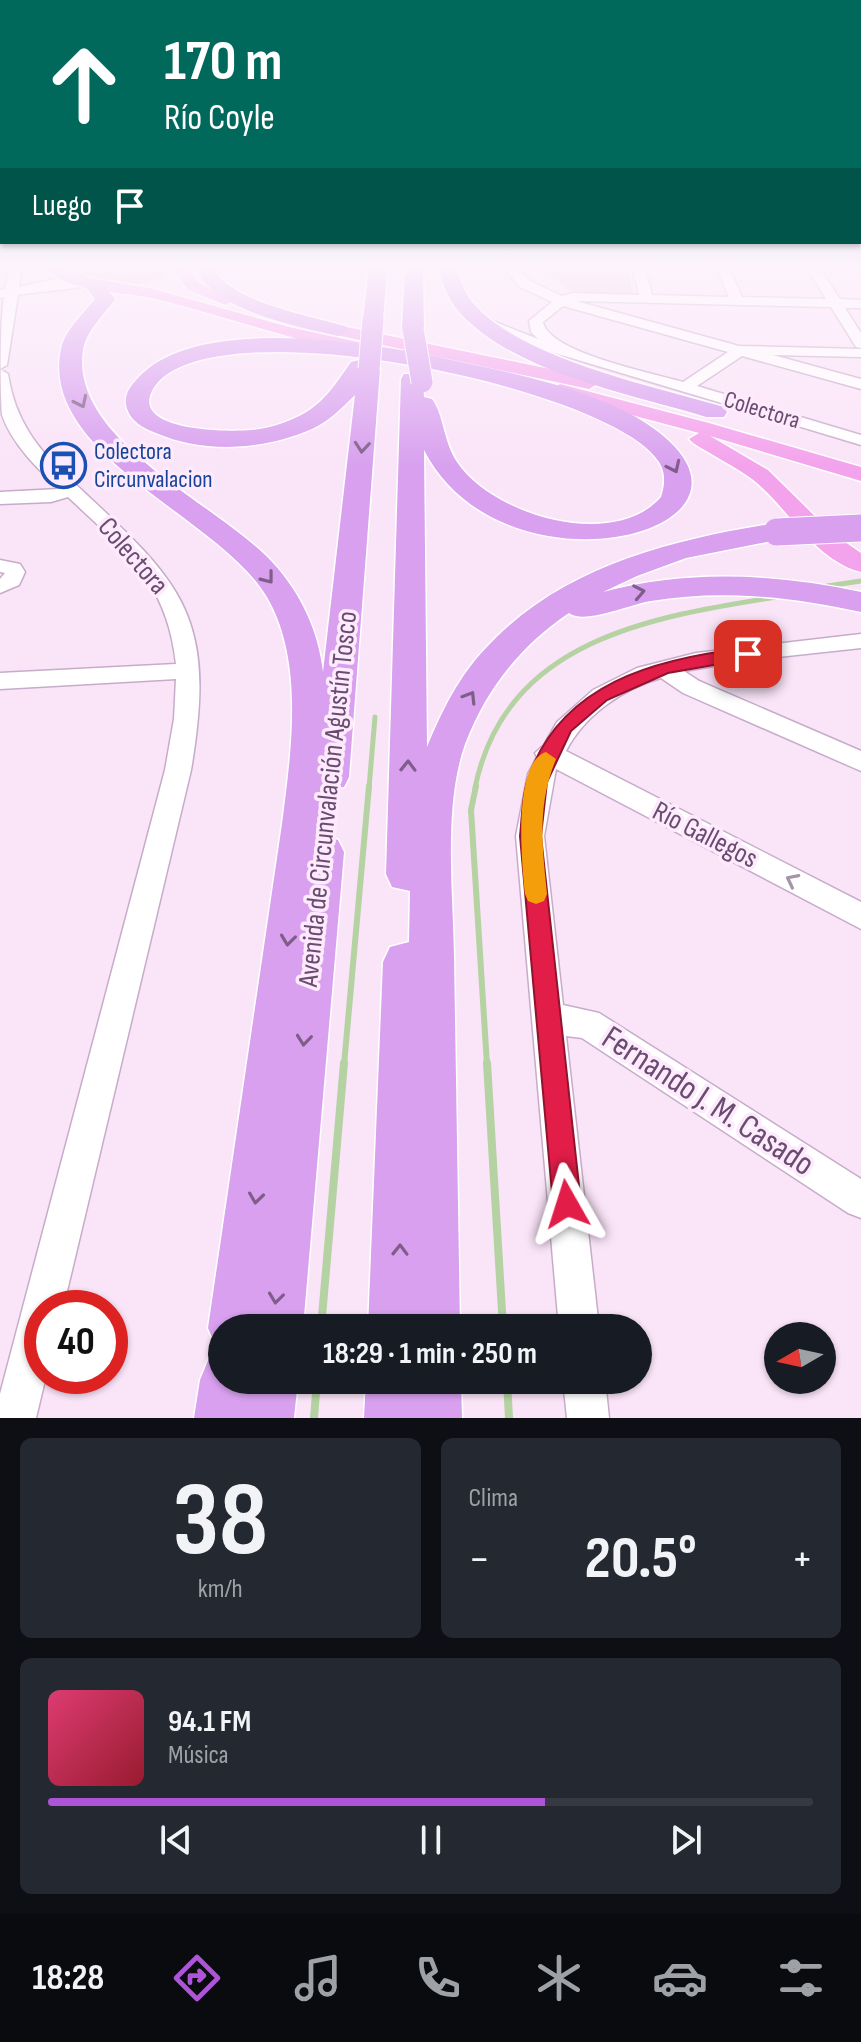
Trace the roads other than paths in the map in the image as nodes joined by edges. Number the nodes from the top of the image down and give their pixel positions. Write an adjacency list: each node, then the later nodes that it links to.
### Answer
1 (3, 335): 15 (street)
2 (79, 335): 45 (highway, one-way to 45)
3 (300, 335): 16 (main road)
4 (349, 335): 11 (main road)
5 (374, 335): 11 (highway, Avenida de Circunvalación Agustín Tosco, bridge)
6 (386, 335): 11 (highway, Avenida de Circunvalación Agustín Tosco)
7 (501, 335): 21 (highway)
8 (514, 335): 12 (street, Colectora)
9 (542, 335): 12 (street)
10 (690, 335): 13 (street)
11 (380, 349): 16 (highway, bridge); 16 (highway); 21 (main road); 25 (main road); 46 (highway, Avenida de Circunvalación Agustín Tosco, one-way to 46)
12 (559, 350): 20 (street, Colectora)
13 (740, 350): 14 (street); 18 (street); 20 (street)
14 (861, 353)
15 (0, 365)
16 (434, 373): 16 (highway, one-way to 16); 19 (main road); 47 (highway, one-way to 16)
17 (0, 374): 22 (street, Colectora)
18 (861, 384)
19 (545, 387): 26 (main road); 30 (main road)
20 (686, 387): 23 (street, Colectora)
21 (715, 412): 24 (main road)
22 (6, 426): 27 (street, Colectora)
23 (861, 440)
24 (861, 453)
25 (861, 463)
26 (861, 474)
27 (72, 491): 28 (street); 37 (street, Colectora)
28 (0, 498)
29 (861, 528): 35 (highway, bridge)
30 (861, 564)
31 (0, 566): 32 (street)
32 (0, 587)
33 (861, 602): 35 (highway, one-way to 33)
34 (859, 643): 36 (street)
35 (495, 661): 48 (highway, one-way to 35)
36 (663, 668): 39 (street); 40 (street)
37 (187, 671): 38 (street); 44 (street, Colectora)
38 (0, 681)
39 (548, 753): 41 (street, Río Gallegos, one-way to 39); 42 (street)
40 (861, 762)
41 (861, 916)
42 (549, 1018): 43 (street, Fernando J. M. Casado); 49 (street)
43 (861, 1200)
44 (48, 1290)
45 (240, 1314)
46 (274, 1314)
47 (398, 1314)
48 (430, 1314)
49 (578, 1314)
50 (24, 1383): 56 (street, Colectora)
51 (229, 1394): 57 (highway)
52 (265, 1394): 58 (highway)
53 (397, 1394): 59 (highway)
54 (430, 1394): 60 (highway)
55 (585, 1394): 61 (street)
56 (15, 1418)
57 (226, 1418)
58 (262, 1418)
59 (396, 1418)
60 (430, 1418)
61 (588, 1418)

